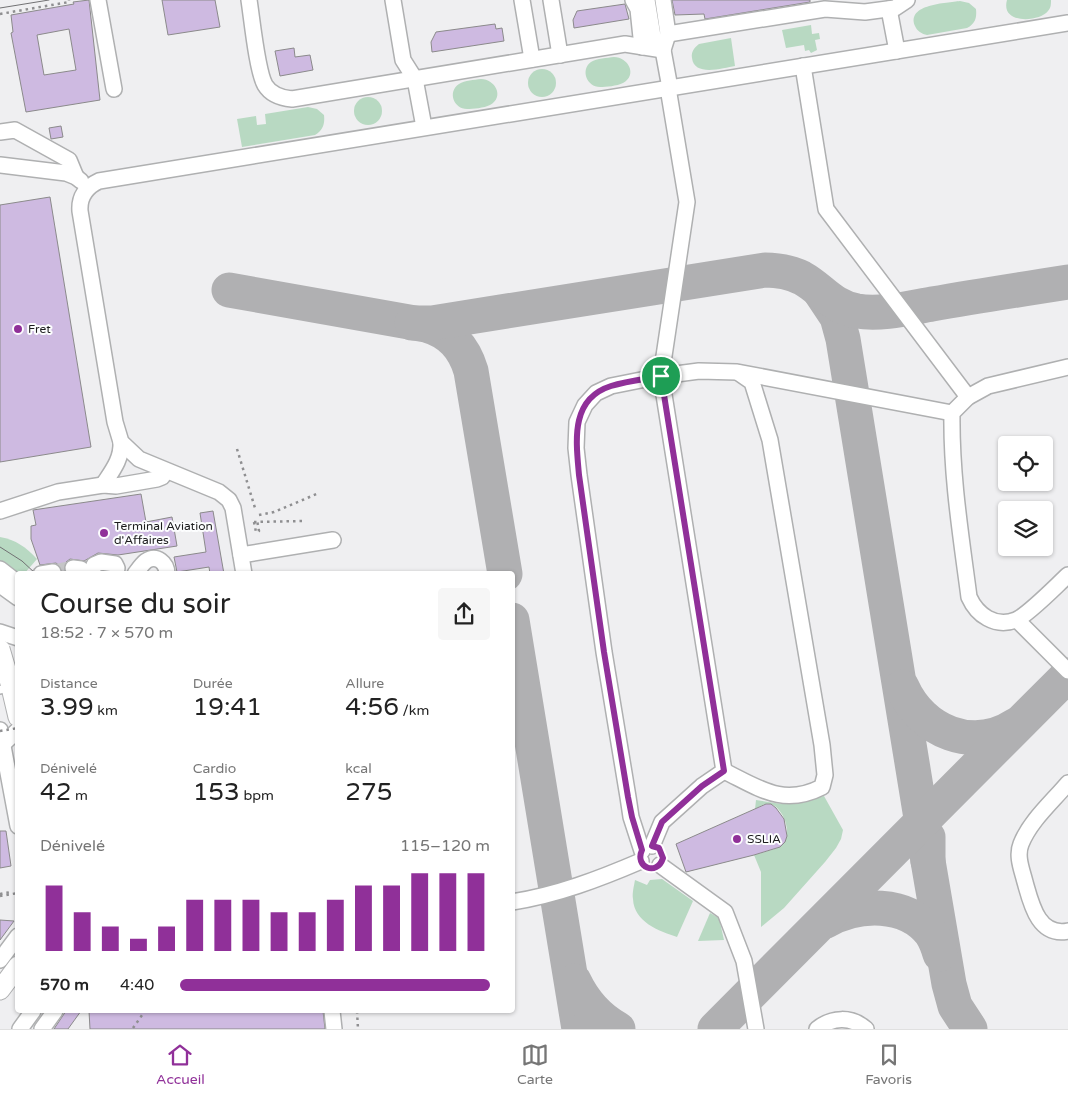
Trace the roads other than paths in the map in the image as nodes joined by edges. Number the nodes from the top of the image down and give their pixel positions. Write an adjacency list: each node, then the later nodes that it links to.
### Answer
1 (98, 0): 21 (lane)
2 (249, 0): 19 (lane)
3 (393, 0): 19 (lane)
4 (522, 0): 17 (lane)
5 (551, 0): 16 (lane)
6 (633, 0): 13 (lane)
7 (647, 0): 14 (lane)
8 (662, 0): 12 (lane)
9 (908, 0): 10 (lane)
10 (889, 9): 12 (lane); 15 (lane)
11 (1068, 23): 15 (lane)
12 (668, 34): 14 (lane)
13 (642, 47): 14 (lane); 16 (lane)
14 (663, 50): 20 (lane)
15 (897, 50): 18 (lane)
16 (560, 55): 17 (lane)
17 (532, 59): 19 (lane)
18 (803, 66): 20 (lane); 30 (lane)
19 (415, 78): 22 (lane)
20 (669, 88): 22 (lane); 29 (lane)
21 (114, 89)
22 (424, 127): 26 (lane)
23 (0, 132): 25 (lane)
24 (0, 165): 25 (lane)
25 (76, 177): 26 (lane)
26 (88, 188): 32 (lane)
27 (1068, 366): 30 (lane)
28 (737, 372): 29 (lane); 31 (lane); 59 (lane)
29 (661, 376): 59 (lane); 62 (lane)
30 (968, 397): 31 (lane)
31 (952, 413): 48 (lane)
32 (121, 442): 33 (lane); 34 (lane)
33 (166, 471): 34 (lane); 37 (lane)
34 (103, 485): 35 (lane)
35 (0, 511)
36 (333, 540): 37 (lane)
37 (241, 555): 43 (lane)
38 (0, 569): 45 (lane)
39 (92, 571): 40 (lane)
40 (116, 571)
41 (138, 571): 42 (lane)
42 (167, 571)
43 (244, 571)
44 (1068, 575): 48 (lane)
45 (15, 581)
46 (0, 584): 47 (lane)
47 (15, 596)
48 (1017, 620): 52 (lane)
49 (0, 632): 50 (lane)
50 (15, 636)
51 (0, 649): 55 (main road, bridge)
52 (1068, 671)
53 (15, 674): 54 (lane)
54 (0, 686)
55 (15, 703)
56 (15, 730): 57 (lane)
57 (1, 735): 58 (lane)
58 (12, 760): 61 (lane)
59 (724, 771): 62 (lane)
60 (1068, 783): 64 (lane)
61 (14, 784)
62 (645, 853): 63 (lane); 75 (lane)
63 (515, 902)
64 (1068, 931)
65 (15, 940): 66 (lane)
66 (0, 960)
67 (15, 970): 68 (main road)
68 (0, 990)
69 (32, 1013): 72 (lane)
70 (54, 1013): 73 (lane)
71 (332, 1013): 74 (lane)
72 (20, 1029)
73 (42, 1029)
74 (334, 1029)
75 (756, 1029)
76 (818, 1029): 77 (lane)
77 (866, 1029)

